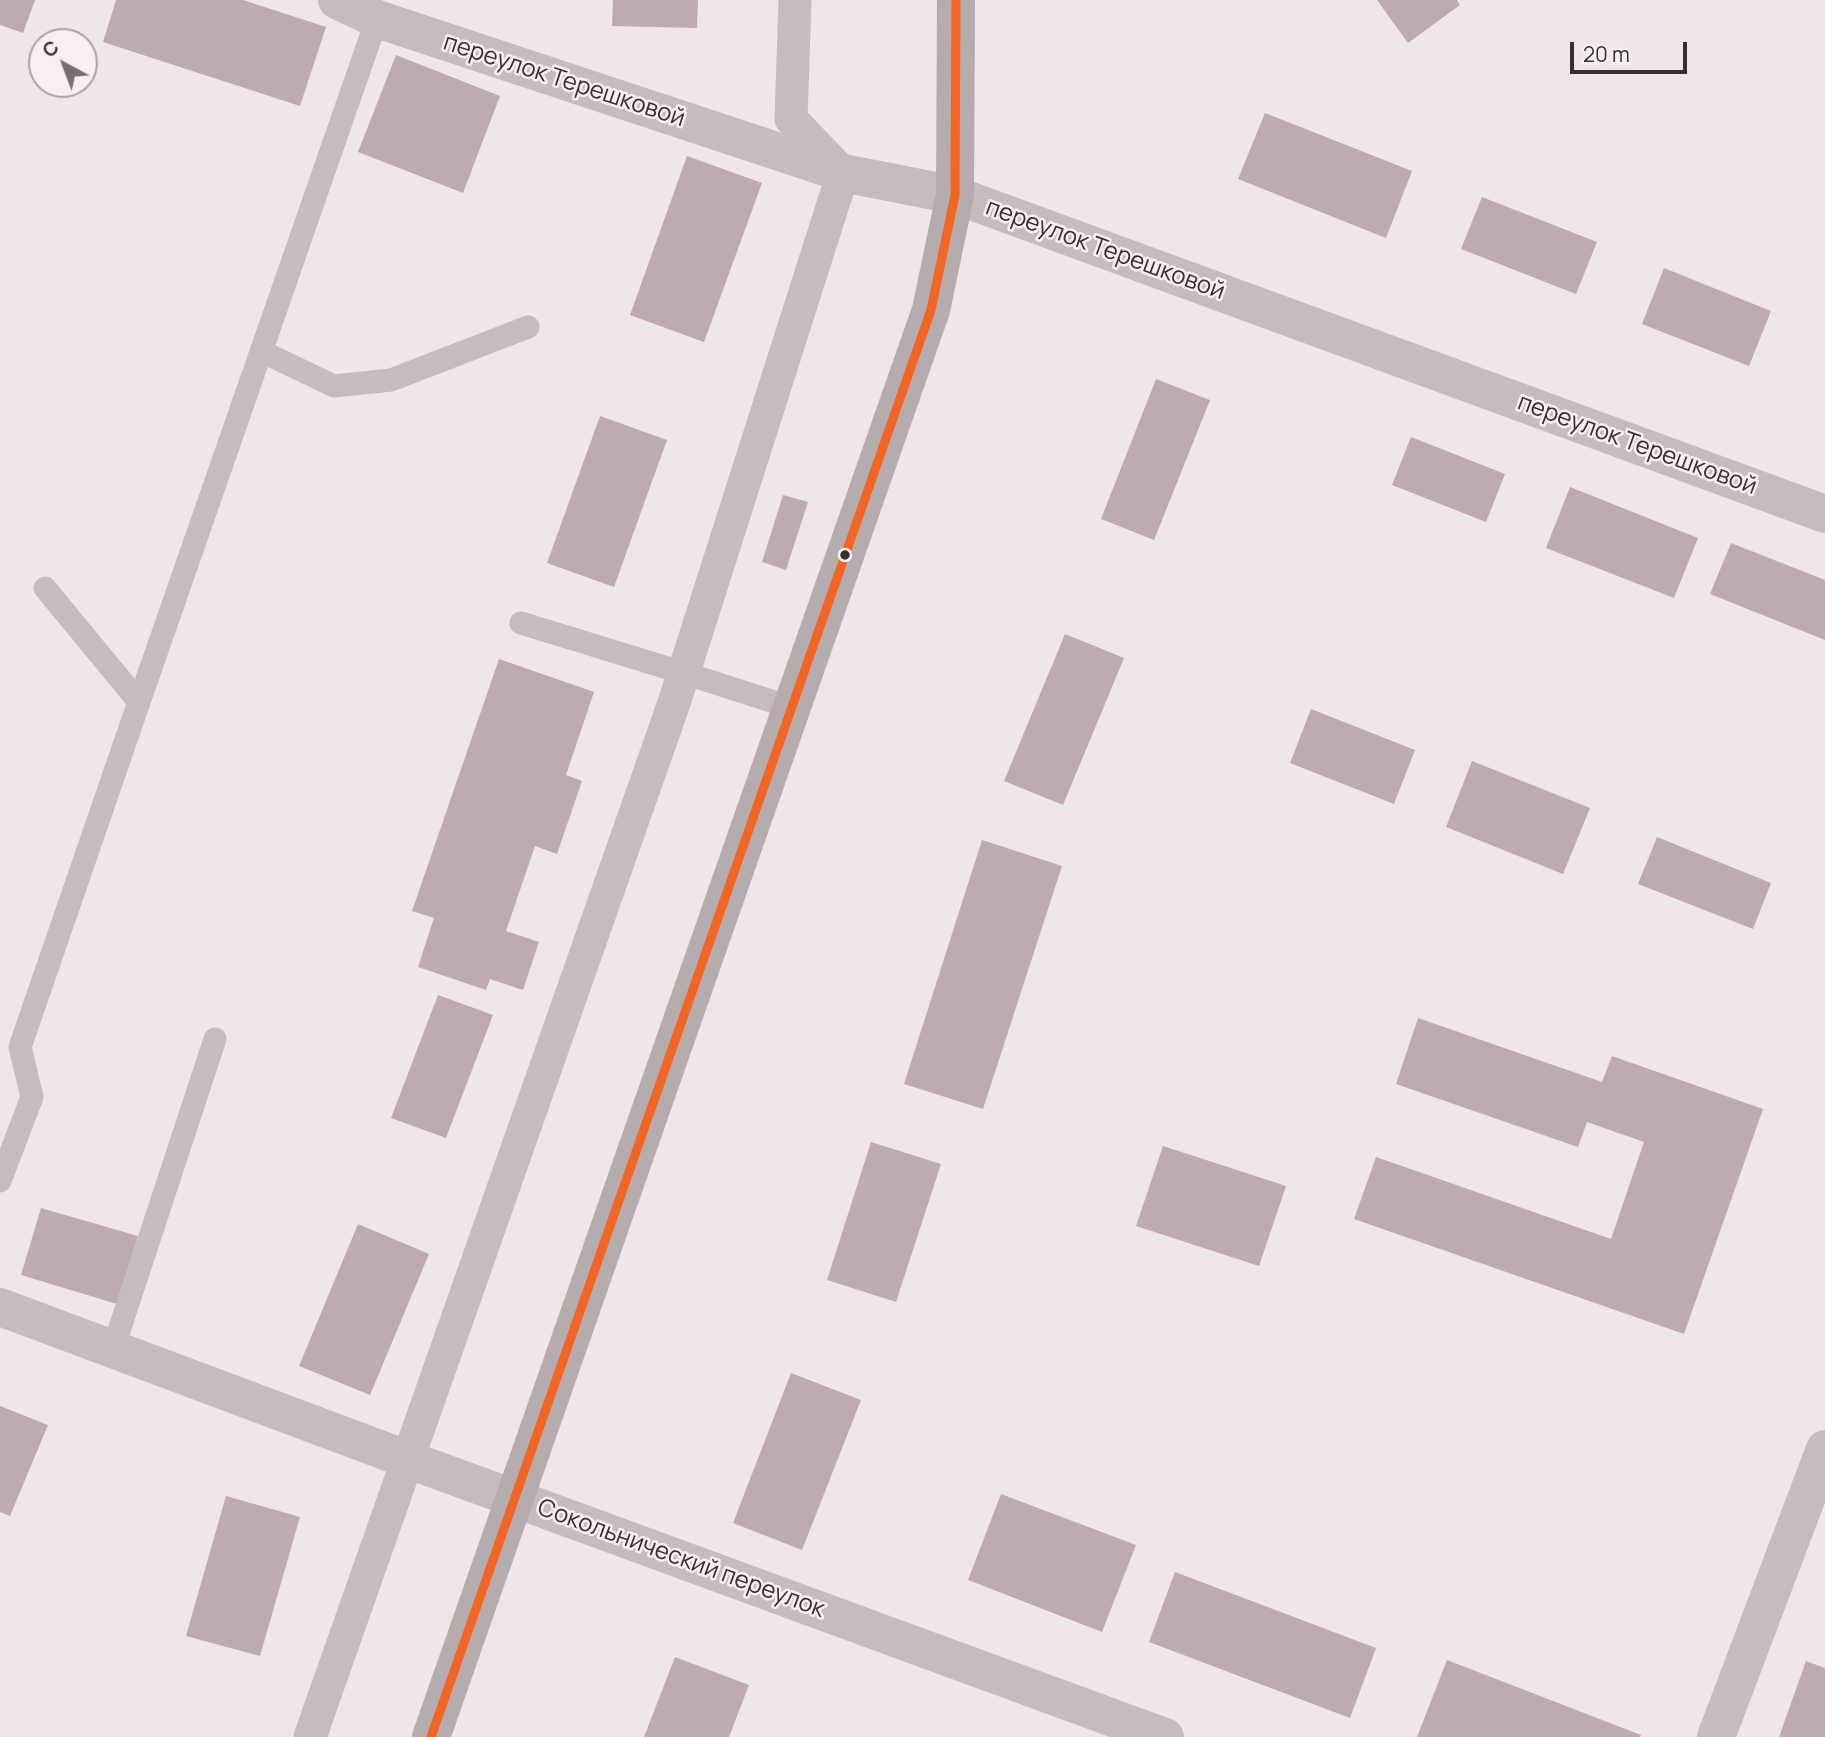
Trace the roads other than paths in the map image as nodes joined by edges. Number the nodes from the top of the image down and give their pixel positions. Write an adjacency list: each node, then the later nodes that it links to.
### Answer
1 (337, 0): 4 (street, переулок Терешковой)
2 (795, 0): 5 (street)
3 (956, 0): 6 (main road)
4 (377, 19): 5 (street, переулок Терешковой); 8 (lane)
5 (843, 173): 6 (street, переулок Терешковой); 12 (street)
6 (955, 195): 9 (street, переулок Терешковой); 14 (main road)
7 (528, 327): 8 (lane)
8 (261, 351): 13 (lane)
9 (1825, 514)
10 (45, 588): 13 (lane)
11 (521, 623): 12 (lane)
12 (684, 673): 14 (lane); 20 (street)
13 (138, 702): 16 (lane)
14 (793, 708): 21 (main road)
15 (215, 1039): 18 (lane)
16 (0, 1181)
17 (0, 1307): 18 (street, Сокольнический переулок)
18 (113, 1349): 20 (street, Сокольнический переулок)
19 (1825, 1449): 25 (street)
20 (409, 1460): 21 (street, Сокольнический переулок); 22 (street)
21 (516, 1499): 23 (main road); 24 (street, Сокольнический переулок)
22 (310, 1737)
23 (431, 1737)
24 (1165, 1737)
25 (1716, 1737)

